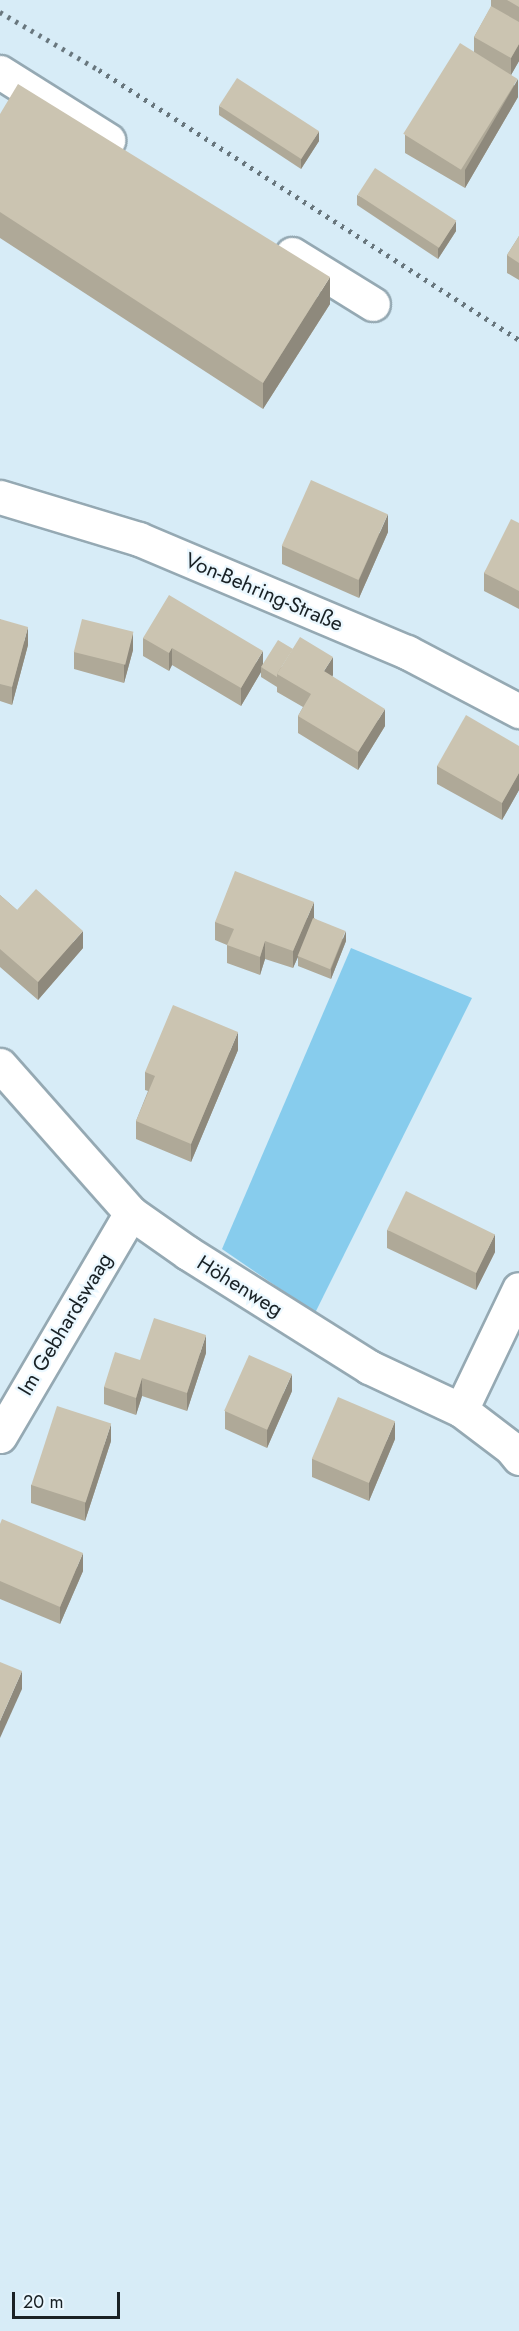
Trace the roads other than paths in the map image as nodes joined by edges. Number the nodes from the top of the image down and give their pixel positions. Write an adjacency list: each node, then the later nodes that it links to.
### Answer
1 (0, 72): 2 (street)
2 (131, 154)
3 (262, 235): 4 (street)
4 (373, 304)
5 (0, 498): 6 (street, Von-Behring-Straße)
6 (519, 711)
7 (0, 1065): 8 (street, Höhenweg)
8 (131, 1213): 10 (street, Höhenweg); 11 (street, Im Gebhardswaag)
9 (519, 1289): 10 (street)
10 (461, 1410): 12 (street, Höhenweg)
11 (0, 1437)
12 (519, 1458)

